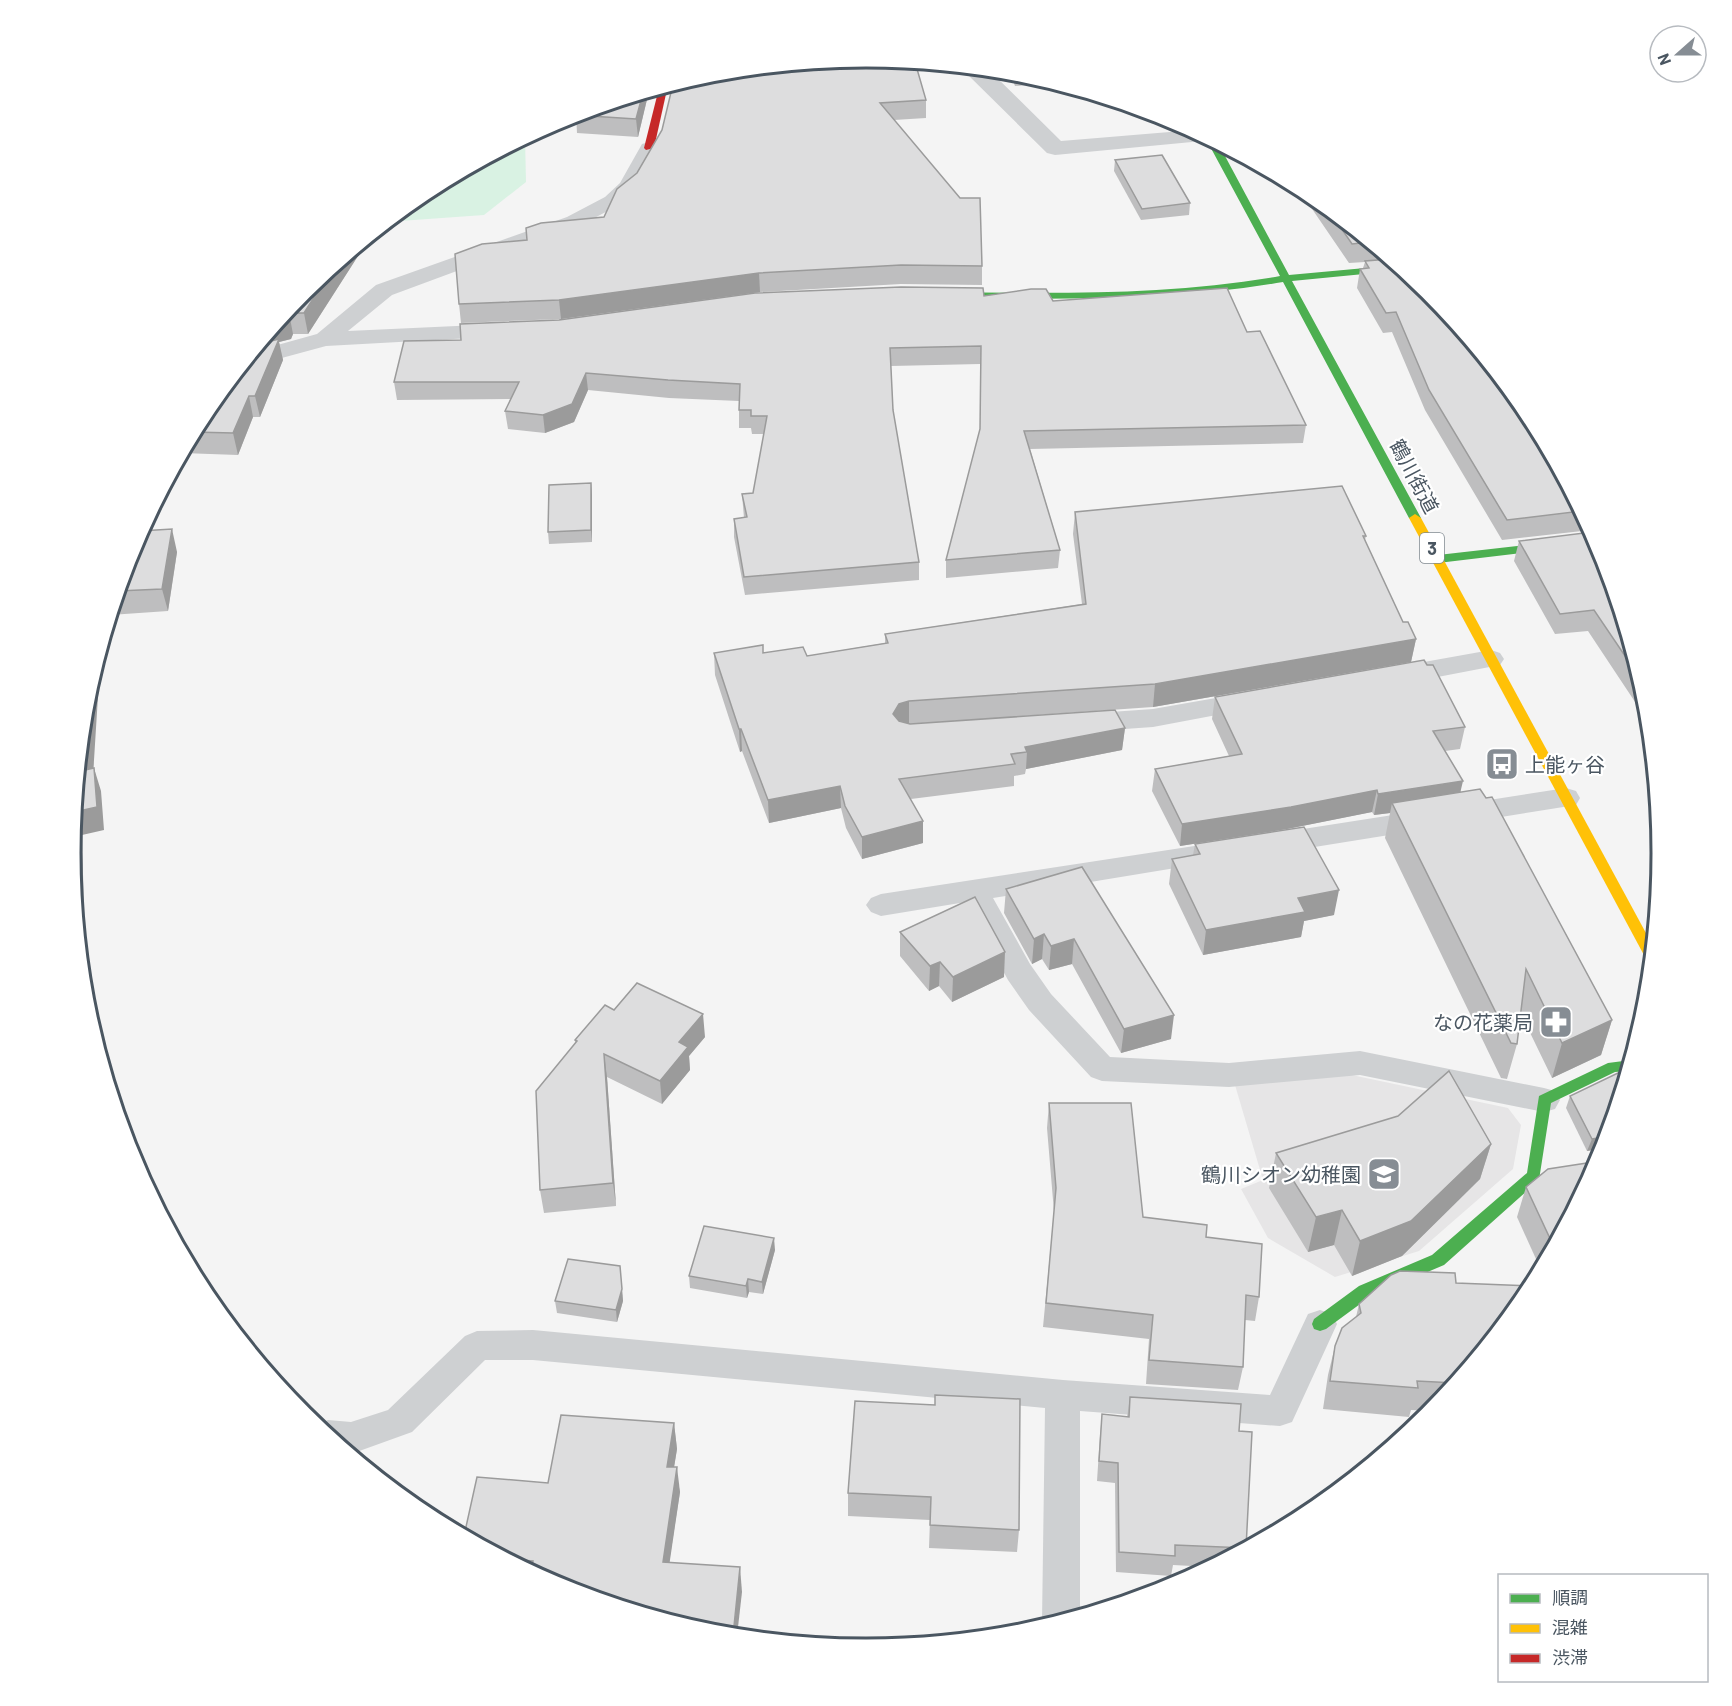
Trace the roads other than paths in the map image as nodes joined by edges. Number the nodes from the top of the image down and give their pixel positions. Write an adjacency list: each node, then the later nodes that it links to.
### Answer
1 (983, 76): 3 (street)
2 (662, 94): 4 (main road)
3 (1189, 137)
4 (649, 148): 10 (lane)
5 (1218, 151): 7 (main road, 鶴川街道 / 3)
6 (1391, 269): 7 (main road)
7 (1286, 278): 8 (main road); 13 (main road, 鶴川街道 / 3)
8 (925, 294)
9 (526, 330): 10 (lane)
10 (325, 339): 11 (lane)
11 (258, 357)
12 (1575, 543): 13 (main road)
13 (1438, 559): 14 (main road, 鶴川街道 / 3)
14 (1491, 659): 15 (lane); 18 (main road, 鶴川街道 / 3)
15 (1369, 680)
16 (1278, 696): 17 (lane)
17 (1060, 725)
18 (1566, 798): 19 (lane); 21 (main road, 鶴川街道 / 3)
19 (974, 890): 20 (lane); 23 (lane)
20 (881, 904)
21 (1646, 946)
22 (1622, 1066): 23 (main road)
23 (1544, 1100): 24 (main road)
24 (1320, 1324): 25 (lane)
25 (1063, 1395): 26 (lane); 27 (lane)
26 (341, 1437)
27 (1061, 1614)

